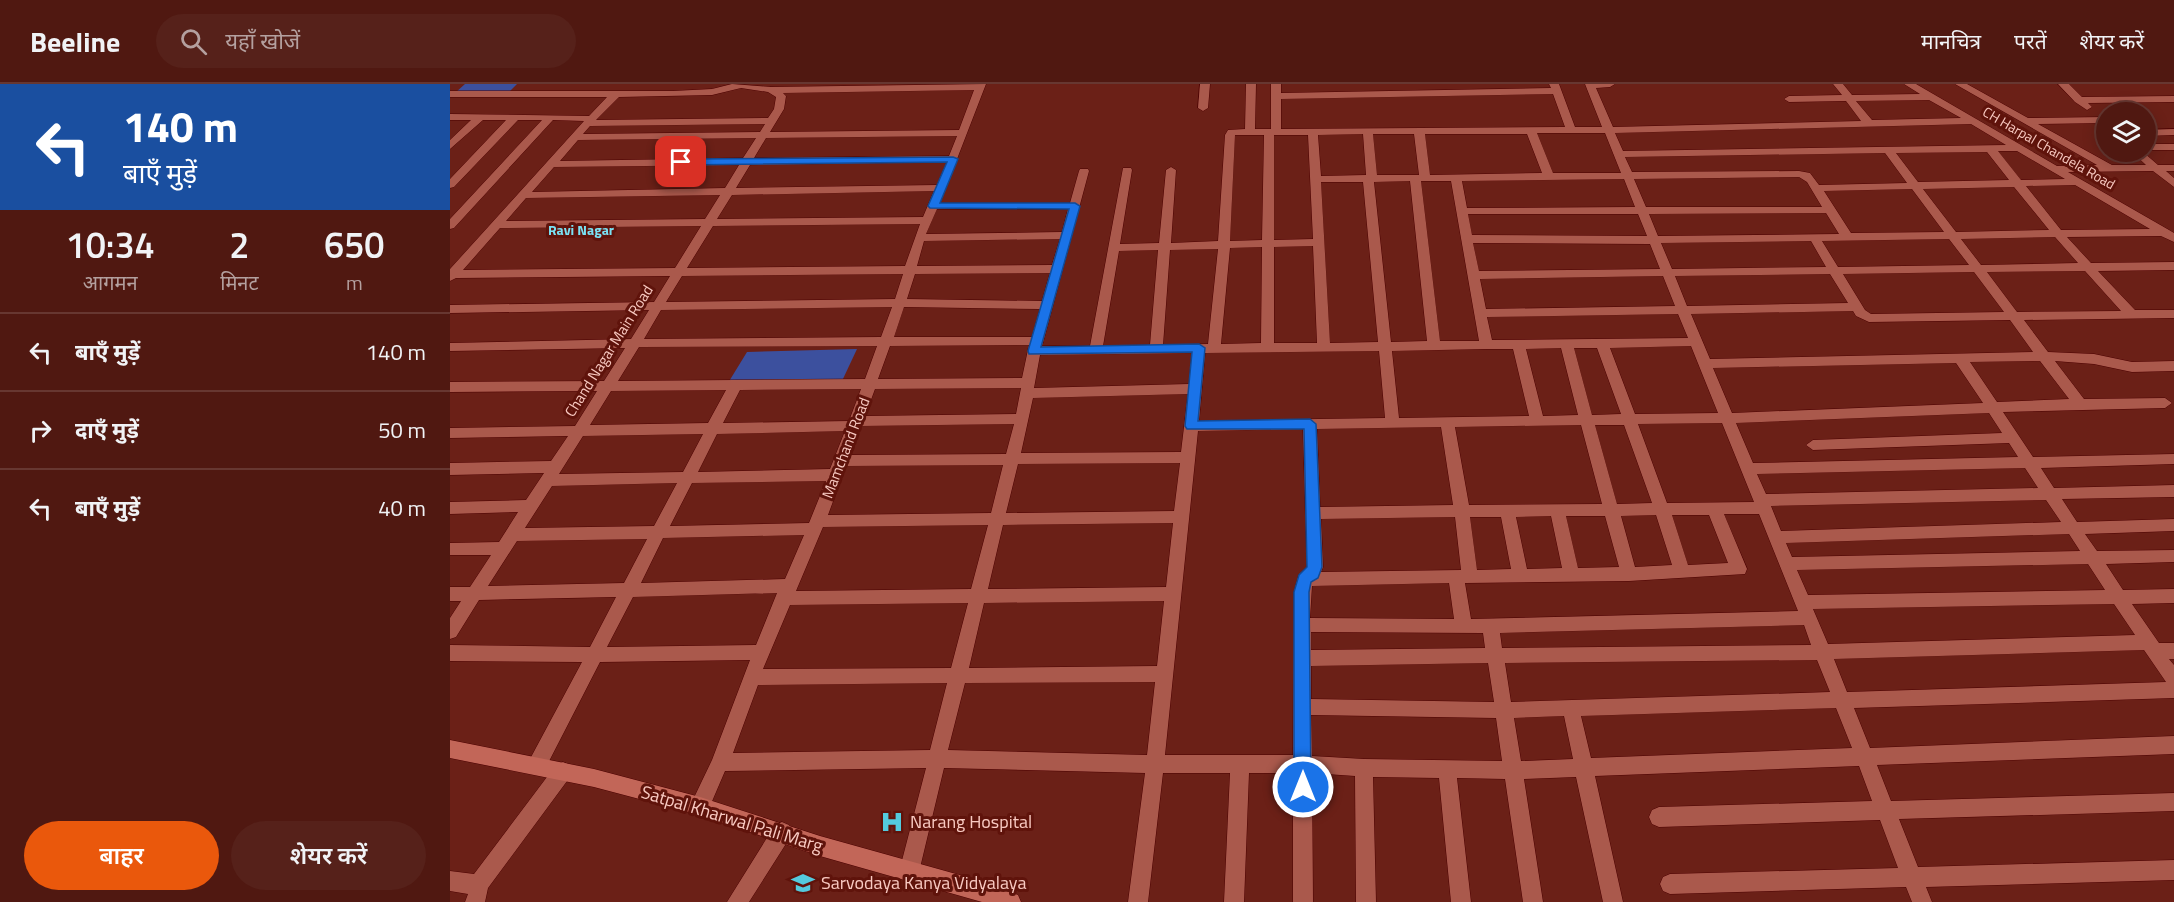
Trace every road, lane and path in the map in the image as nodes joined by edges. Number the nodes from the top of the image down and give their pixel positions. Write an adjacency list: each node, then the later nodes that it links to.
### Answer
1 (522, 84): 22 (street)
2 (549, 84): 23 (street)
3 (584, 84): 24 (street)
4 (647, 84): 25 (street)
5 (681, 84): 26 (street)
6 (1205, 84): 33 (street)
7 (1251, 84): 51 (street)
8 (1276, 84): 27 (street)
9 (1590, 84): 10 (street); 47 (street)
10 (1610, 84)
11 (1838, 84): 29 (street)
12 (1909, 84): 28 (street, CH Harpal Chandela Road)
13 (1960, 84): 43 (street)
14 (2063, 84): 32 (street)
15 (739, 85): 20 (street); 26 (street)
16 (981, 85): 17 (street); 54 (street, Mamchand Road)
17 (868, 86): 20 (street)
18 (1556, 88): 27 (street); 46 (street)
19 (611, 90): 24 (street); 25 (street); 40 (street)
20 (771, 90): 41 (street, Chand Nagar Main Road)
21 (451, 91): 22 (street)
22 (512, 93): 23 (street)
23 (539, 93): 24 (street)
24 (574, 93)
25 (638, 94): 26 (street)
26 (673, 94)
27 (1276, 96): 52 (street)
28 (1931, 97): 29 (street); 42 (street, CH Harpal Chandela Road)
29 (1849, 98): 30 (street); 44 (street)
30 (1789, 99)
31 (2174, 99): 32 (street)
32 (2079, 100): 34 (street)
33 (1203, 108)
34 (2096, 115)
35 (450, 117): 36 (street)
36 (480, 117): 37 (street); 58 (street)
37 (515, 117): 38 (street); 85 (street)
38 (550, 117): 40 (street); 98 (street)
39 (2096, 120): 43 (street)
40 (590, 121): 41 (street); 57 (street)
41 (772, 121): 56 (street, Chand Nagar Main Road)
42 (1973, 121): 44 (street); 61 (street, CH Harpal Chandela Road)
43 (2028, 122): 69 (street)
44 (1869, 124): 47 (street)
45 (1531, 130): 46 (street); 50 (street); 77 (street)
46 (1571, 130): 47 (street)
47 (1609, 130): 64 (street)
48 (1313, 131): 49 (street); 52 (street); 78 (street)
49 (1368, 131): 50 (street); 79 (street)
50 (1419, 131): 80 (street)
51 (1250, 132): 52 (street); 109 (street)
52 (1272, 132): 110 (street)
53 (2174, 132): 55 (street)
54 (963, 133): 56 (street); 65 (street, Mamchand Road)
55 (2156, 133)
56 (764, 135): 57 (street); 66 (street, Chand Nagar Main Road)
57 (575, 137): 68 (street)
58 (450, 146)
59 (2156, 147): 60 (street)
60 (2174, 147)
61 (2018, 148): 62 (street); 72 (street, CH Harpal Chandela Road)
62 (1990, 149): 63 (street); 83 (street)
63 (1889, 151): 64 (street); 86 (street)
64 (1619, 154): 76 (street)
65 (953, 159): 66 (street); 87 (street, Mamchand Road)
66 (747, 161): 68 (street); 89 (street, Chand Nagar Main Road)
67 (2149, 162): 70 (street)
68 (549, 164): 90 (street)
69 (2109, 168): 70 (street); 72 (street)
70 (2156, 168): 71 (street); 84 (street)
71 (2174, 168)
72 (2055, 169): 82 (street, CH Harpal Chandela Road)
73 (1127, 170): 112 (street)
74 (1172, 170): 111 (street)
75 (1084, 171): 91 (street)
76 (1629, 176): 77 (street); 88 (street); 92 (street)
77 (1549, 177): 81 (street)
78 (1314, 178): 79 (street); 108 (street)
79 (1370, 178): 80 (street); 143 (street)
80 (1420, 178): 81 (street); 139 (street)
81 (1456, 178): 94 (street)
82 (2078, 182): 83 (street); 102 (street, CH Harpal Chandela Road)
83 (2019, 184): 86 (street); 99 (street)
84 (2174, 184)
85 (450, 185)
86 (1916, 186): 88 (street); 101 (street)
87 (941, 188): 89 (street); 95 (street, Mamchand Road)
88 (1816, 188): 93 (street)
89 (729, 191): 90 (street); 96 (street, Chand Nagar Main Road)
90 (523, 195): 97 (street)
91 (1075, 206): 95 (street); 100 (street)
92 (1642, 210): 93 (street); 94 (street); 107 (street)
93 (1830, 210): 104 (street)
94 (1462, 211): 106 (street)
95 (930, 213): 96 (street); 105 (street, Mamchand Road)
96 (709, 224): 97 (street); 118 (street, Chand Nagar Main Road)
97 (495, 225): 121 (street)
98 (450, 226)
99 (2058, 234): 101 (street); 102 (street); 114 (street)
100 (1067, 235): 105 (street); 117 (street)
101 (1952, 235): 104 (street); 116 (street)
102 (2169, 235)
103 (1814, 237): 104 (street); 107 (street); 119 (street)
104 (1847, 237)
105 (919, 238): 115 (street, Mamchand Road)
106 (1467, 239): 107 (street); 122 (street)
107 (1655, 240): 120 (street)
108 (1318, 242): 110 (street); 142 (street)
109 (1224, 243): 110 (street); 111 (street); 148 (street)
110 (1269, 243): 145 (street)
111 (1165, 247): 112 (street); 146 (street)
112 (1114, 248): 149 (street)
113 (2174, 266): 114 (street)
114 (2088, 267): 116 (street); 131 (street)
115 (909, 268): 117 (street); 118 (street); 123 (street, Mamchand Road)
116 (1977, 268): 119 (street); 132 (street)
117 (1056, 269): 124 (street)
118 (679, 270): 121 (street); 125 (street, Chand Nagar Main Road)
119 (1835, 272): 120 (street); 126 (street)
120 (1669, 273): 122 (street); 128 (street)
121 (451, 275)
122 (1474, 275): 129 (street)
123 (900, 303): 124 (street); 125 (street); 135 (street, Mamchand Road)
124 (1046, 305): 141 (street)
125 (656, 306): 127 (street); 134 (street, Chand Nagar Main Road)
126 (1856, 307): 128 (street); 132 (street)
127 (450, 309)
128 (1684, 311): 129 (street); 133 (street)
129 (1481, 313): 140 (street)
130 (2174, 314): 131 (street)
131 (2132, 315): 132 (street)
132 (2014, 317): 150 (street)
133 (1697, 342): 138 (street); 152 (street)
134 (635, 343): 135 (street); 144 (street); 155 (street, Chand Nagar Main Road)
135 (885, 343): 141 (street); 154 (street, Mamchand Road)
136 (1518, 344): 137 (street); 140 (street); 167 (street)
137 (1566, 344): 138 (street); 165 (street)
138 (1602, 344): 166 (street)
139 (1434, 345): 140 (street); 143 (street)
140 (1486, 345)
141 (1035, 346): 149 (street); 158 (street)
142 (1324, 346): 143 (street); 145 (street)
143 (1383, 346): 170 (street)
144 (450, 347)
145 (1267, 347): 148 (street)
146 (1156, 348): 147 (street); 149 (street)
147 (1199, 348): 148 (street); 159 (street)
148 (1214, 348)
149 (1096, 349)
150 (2043, 356): 151 (street); 153 (street); 161 (street)
151 (1960, 358): 152 (street); 162 (street)
152 (1705, 364): 163 (street)
153 (2174, 366)
154 (871, 383): 156 (street); 158 (street); 169 (street, Mamchand Road)
155 (608, 385): 156 (street); 157 (street); 174 (street, Chand Nagar Main Road)
156 (735, 386): 173 (street)
157 (450, 387)
158 (1028, 388): 159 (street); 164 (street)
159 (1195, 389): 172 (street)
160 (2165, 403): 161 (street)
161 (2079, 404): 162 (street)
162 (1993, 408): 163 (street); 176 (street)
163 (1728, 418): 166 (street); 184 (street)
164 (1022, 419): 169 (street); 179 (street)
165 (1585, 419): 166 (street); 167 (street); 196 (street)
166 (1630, 419): 192 (street)
167 (1537, 420): 168 (street)
168 (1447, 422): 170 (street); 197 (street)
169 (856, 423): 173 (street); 182 (street, Mamchand Road)
170 (1393, 423): 171 (street)
171 (1310, 424): 172 (street); 198 (street)
172 (1191, 426): 178 (street)
173 (711, 429): 174 (street); 186 (street)
174 (579, 430): 175 (street); 185 (street, Chand Nagar Main Road)
175 (450, 433)
176 (2013, 438): 177 (street); 181 (street)
177 (1814, 445)
178 (1188, 457): 179 (street); 199 (street)
179 (1013, 458): 182 (street); 200 (street)
180 (2174, 459): 181 (street)
181 (2030, 464): 184 (street); 188 (street)
182 (838, 468): 186 (street); 201 (street, Mamchand Road)
183 (450, 469): 185 (street)
184 (1748, 469): 189 (street)
185 (550, 473): 186 (street); 190 (street, Chand Nagar Main Road)
186 (686, 478): 204 (street)
187 (2174, 491): 188 (street)
188 (2050, 493): 189 (street); 203 (street)
189 (1762, 504): 193 (street); 205 (street)
190 (529, 506): 191 (street); 206 (street, Chand Nagar Main Road)
191 (450, 508)
192 (1662, 509): 193 (street); 196 (street); 211 (street)
193 (1714, 509): 211 (street)
194 (1507, 510): 195 (street); 197 (street); 214 (street)
195 (1557, 510): 196 (street); 213 (street)
196 (1611, 510): 212 (street)
197 (1462, 511): 198 (street); 215 (street)
198 (1312, 513): 216 (street)
199 (1182, 517): 200 (street); 221 (street)
200 (998, 519): 201 (street); 222 (street)
201 (816, 525): 204 (street); 218 (street, Mamchand Road)
202 (2174, 525): 203 (street)
203 (2073, 528): 205 (street); 209 (street)
204 (658, 532): 206 (street); 217 (street)
205 (1776, 537): 210 (street)
206 (506, 541): 207 (street); 220 (street, Chand Nagar Main Road)
207 (450, 549)
208 (2174, 556): 209 (street)
209 (2092, 557): 210 (street); 224 (street)
210 (1787, 564): 225 (street)
211 (1682, 572): 212 (street)
212 (1629, 574): 213 (street)
213 (1572, 575): 214 (street)
214 (1520, 576): 215 (street)
215 (1463, 577): 216 (street); 227 (street)
216 (1305, 579): 226 (street)
217 (627, 591): 218 (street); 220 (street); 235 (street)
218 (786, 592): 222 (street); 232 (street, Mamchand Road)
219 (450, 594): 220 (street)
220 (474, 594): 229 (street, Chand Nagar Main Road)
221 (1173, 594): 222 (street); 238 (street)
222 (979, 595): 239 (street)
223 (2174, 596): 224 (street)
224 (2119, 597): 225 (street); 230 (street)
225 (1806, 610): 228 (street); 233 (street)
226 (1303, 626): 227 (street); 237 (street)
227 (1464, 626): 228 (street)
228 (1490, 626): 236 (street)
229 (450, 632)
230 (2152, 647): 231 (street); 233 (street); 241 (street)
231 (2174, 651)
232 (761, 652): 235 (street); 240 (street, Mamchand Road)
233 (1822, 652): 236 (street); 243 (street)
234 (450, 653): 235 (street)
235 (594, 655): 255 (street)
236 (1495, 656): 237 (street); 246 (street)
237 (1303, 658): 244 (street)
238 (1165, 675): 239 (street); 252 (street)
239 (958, 676): 240 (street); 250 (street)
240 (753, 677): 251 (street, Mamchand Road)
241 (2174, 680)
242 (2174, 690): 243 (street)
243 (1842, 701): 245 (street); 249 (street)
244 (1303, 707): 246 (street); 254 (street)
245 (1570, 709): 246 (street); 256 (street)
246 (1504, 710): 259 (street)
247 (2174, 745): 249 (street)
248 (452, 753): 255 (street, Satpal Kharwal Pali Marg)
249 (1864, 757): 256 (street); 263 (street)
250 (937, 759): 251 (street); 252 (street); 267 (street)
251 (720, 762): 262 (street, Mamchand Road)
252 (1155, 764): 253 (street); 274 (street)
253 (1240, 764): 254 (street); 275 (street)
254 (1303, 764): 257 (street); 276 (street)
255 (537, 765): 260 (street, Satpal Kharwal Pali Marg)
256 (1584, 767): 259 (street); 280 (street)
257 (1364, 768): 258 (street); 277 (street)
258 (1447, 769): 259 (street); 278 (street)
259 (1515, 770): 279 (street)
260 (563, 771): 262 (street, Satpal Kharwal Pali Marg); 271 (street)
261 (2174, 802): 263 (street)
262 (700, 806): 265 (street, Satpal Kharwal Pali Marg)
263 (1885, 810): 264 (street); 268 (street)
264 (1659, 817)
265 (782, 832): 267 (street, Satpal Kharwal Pali Marg); 272 (street)
266 (2174, 870): 268 (street)
267 (909, 873): 273 (street, Satpal Kharwal Pali Marg)
268 (1912, 877): 270 (street); 281 (street)
269 (450, 881): 271 (street)
270 (1670, 884)
271 (476, 894)
272 (737, 902)
273 (1011, 902)
274 (1138, 902)
275 (1234, 902)
276 (1303, 902)
277 (1366, 902)
278 (1461, 902)
279 (1533, 902)
280 (1613, 902)
281 (1922, 902)

